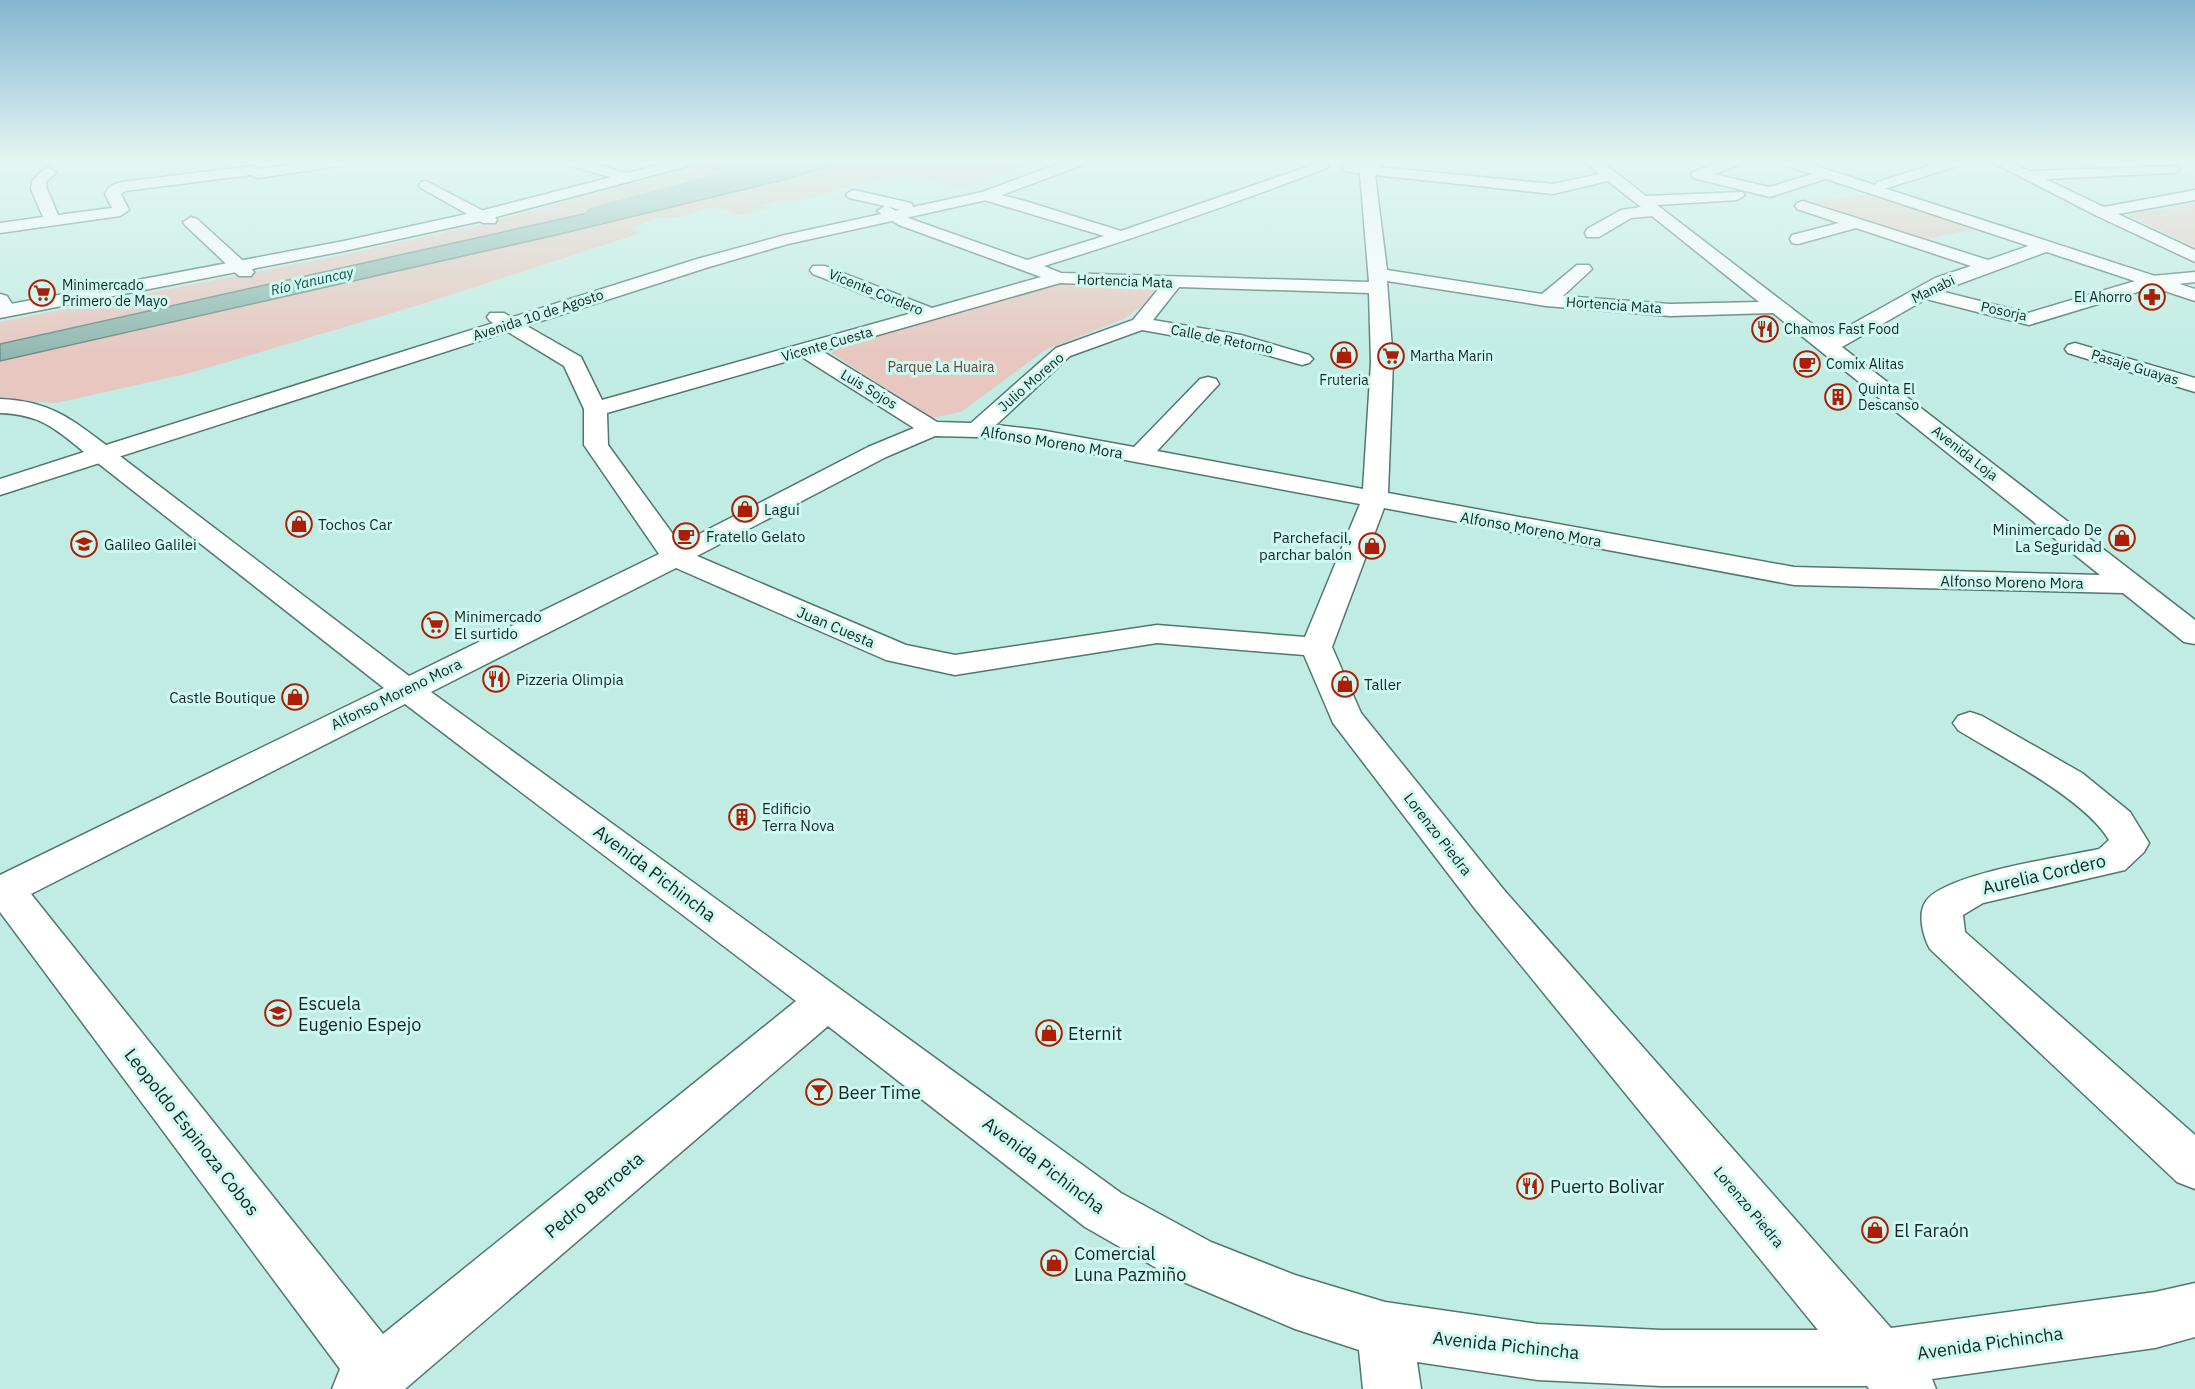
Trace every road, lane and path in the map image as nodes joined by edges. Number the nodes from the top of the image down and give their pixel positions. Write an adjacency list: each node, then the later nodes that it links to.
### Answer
1 (19, 226): 16 (street)
2 (195, 226): 24 (street)
3 (448, 226): 24 (street)
4 (805, 226): 38 (street, Avenida 10 de Agosto)
5 (930, 226): 22 (street, Hortencia Mata)
6 (1087, 226): 18 (street)
7 (1155, 226): 18 (street)
8 (1375, 226): 29 (street)
9 (1605, 226): 17 (street)
10 (1673, 226): 36 (street, Avenida Loja)
11 (1847, 226): 19 (street)
12 (1866, 226): 23 (street)
13 (1980, 226): 20 (street)
14 (2018, 226): 28 (street)
15 (2131, 226): 21 (street)
16 (0, 228)
17 (1593, 233)
18 (1123, 237): 22 (street)
19 (1798, 239)
20 (2043, 247): 23 (street, Manabi); 31 (street)
21 (2195, 256)
22 (1026, 266): 27 (street, Hortencia Mata)
23 (1988, 266): 32 (street, Manabi)
24 (242, 269): 35 (street)
25 (1583, 269): 34 (street)
26 (819, 270): 37 (street, Vicente Cordero)
27 (1059, 278): 30 (street, Hortencia Mata); 37 (street, Vicente Cuesta)
28 (2192, 278): 31 (street, Posorja)
29 (1378, 281): 30 (street, Hortencia Mata); 34 (street, Hortencia Mata); 54 (street)
30 (1174, 282): 39 (street)
31 (2152, 282): 32 (street, Posorja); 33 (street)
32 (1923, 292): 40 (street, Manabi)
33 (2195, 295)
34 (1546, 300): 36 (street, Hortencia Mata)
35 (2, 308)
36 (1779, 308): 40 (street, Avenida Loja)
37 (933, 315): 42 (street, Vicente Cuesta)
38 (503, 321): 47 (street); 50 (street, Avenida 10 de Agosto)
39 (1140, 324): 43 (street, Calle de Retorno); 49 (street, Julio Moreno)
40 (1829, 346): 56 (street, Avenida Loja)
41 (2075, 349): 45 (street, Pasaje Guayas)
42 (805, 350): 47 (street, Vicente Cuesta); 48 (street, Luis Sojos)
43 (1302, 359)
44 (1208, 384): 51 (street)
45 (2195, 385)
46 (0, 406): 50 (street, Avenida Pichincha)
47 (595, 409): 55 (street)
48 (932, 429): 49 (street, Alfonso Moreno Mora); 55 (street, Alfonso Moreno Mora)
49 (977, 430): 51 (street, Alfonso Moreno Mora)
50 (95, 449): 52 (street, Avenida 10 de Agosto); 53 (street, Avenida 10 de Agosto); 59 (street, Avenida Pichincha)
51 (1139, 456): 54 (street, Alfonso Moreno Mora)
52 (0, 471)
53 (0, 487)
54 (1375, 499): 56 (street, Alfonso Moreno Mora); 58 (street)
55 (675, 557): 58 (street, Juan Cuesta); 59 (street, Alfonso Moreno Mora)
56 (2131, 584): 57 (street, Avenida Loja)
57 (2195, 635)
58 (1316, 647): 66 (street, Lorenzo Piedra)
59 (406, 689): 61 (street, Alfonso Moreno Mora); 62 (street, Avenida Pichincha)
60 (1970, 723): 63 (street, Aurelia Cordero)
61 (3, 891): 67 (street, Leopoldo Espinoza Cobos)
62 (827, 1001): 65 (street, Avenida Pichincha); 67 (street, Pedro Berroeta)
63 (2195, 1166)
64 (2195, 1310): 66 (street, Avenida Pichincha)
65 (1385, 1368): 66 (street, Avenida Pichincha)
66 (1894, 1373)
67 (370, 1381)

